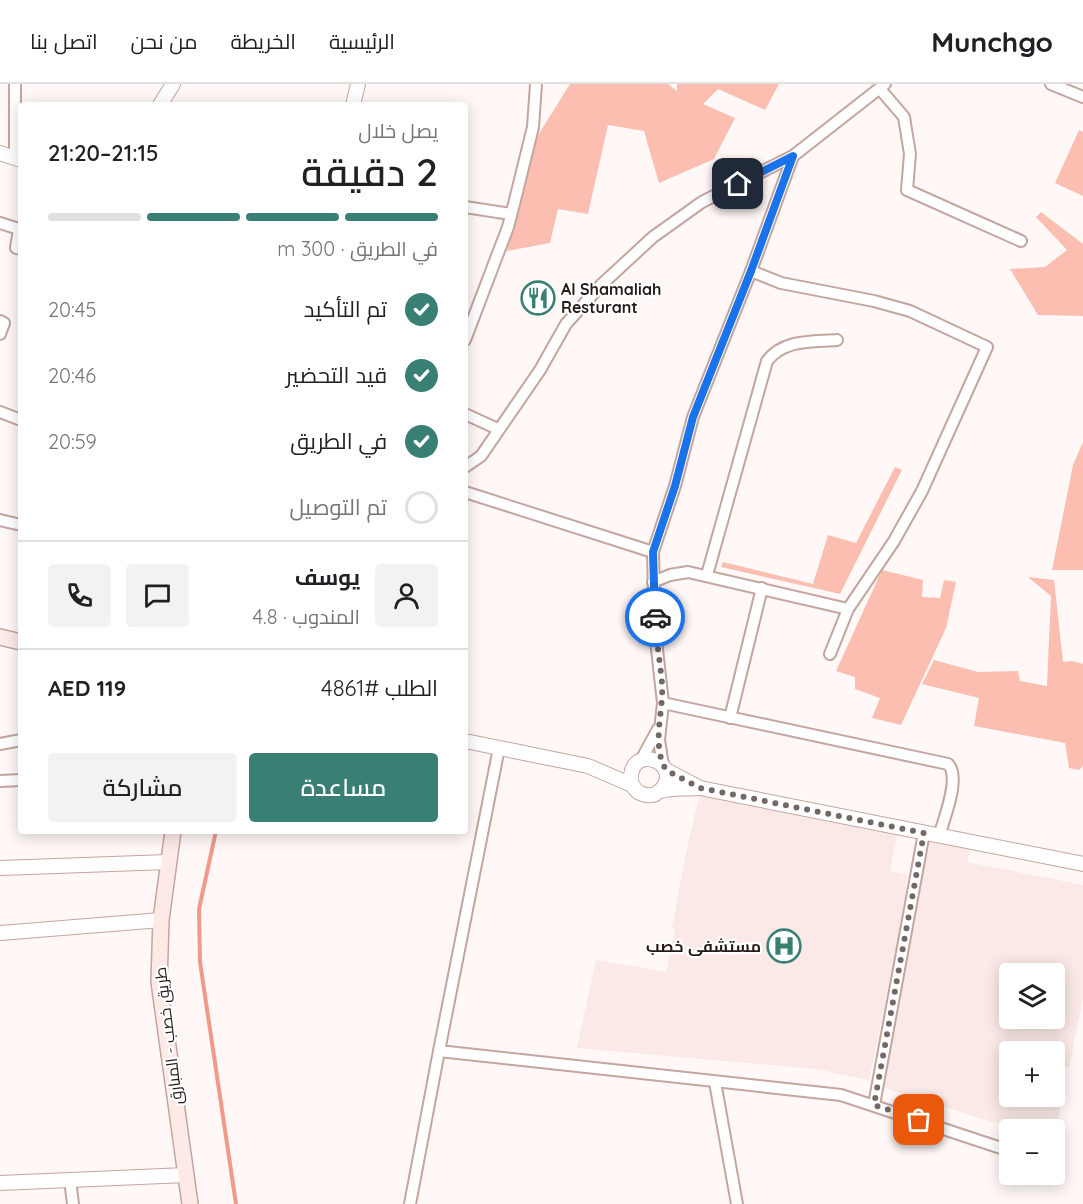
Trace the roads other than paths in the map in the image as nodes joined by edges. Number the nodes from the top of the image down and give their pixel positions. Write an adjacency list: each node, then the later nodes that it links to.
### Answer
1 (15, 84): 12 (street)
2 (173, 84): 8 (street)
3 (358, 84): 9 (street)
4 (536, 84): 14 (street)
5 (1051, 84): 7 (street)
6 (882, 87): 11 (street); 18 (street)
7 (1083, 97)
8 (162, 102)
9 (354, 102)
10 (0, 153): 12 (street)
11 (793, 156): 20 (street); 28 (street)
12 (18, 159)
13 (468, 207): 14 (street)
14 (512, 214): 22 (street)
15 (0, 223): 16 (street)
16 (18, 228)
17 (18, 235): 19 (street)
18 (1021, 241)
19 (18, 248)
20 (751, 271): 33 (street); 37 (street)
21 (0, 321): 23 (street)
22 (468, 332)
23 (0, 334)
24 (837, 340): 34 (street)
25 (0, 412): 27 (street)
26 (468, 415): 28 (street)
27 (18, 419)
28 (498, 429): 29 (street)
29 (468, 465)
30 (468, 493): 33 (street)
31 (0, 520): 32 (street)
32 (18, 524)
33 (653, 552): 35 (street)
34 (707, 575): 35 (street); 36 (street)
35 (653, 582): 41 (street)
36 (762, 588): 37 (street); 42 (street)
37 (848, 609): 40 (street)
38 (0, 637): 39 (main road)
39 (18, 641)
40 (830, 654)
41 (663, 703): 42 (street); 43 (street)
42 (730, 718): 58 (street)
43 (659, 726): 48 (street); 50 (street)
44 (18, 741): 46 (street)
45 (468, 742): 47 (street)
46 (0, 744)
47 (499, 748): 49 (street); 64 (street)
48 (639, 762): 49 (street); 50 (street); 53 (street)
49 (588, 766): 53 (street)
50 (664, 768): 54 (street); 55 (street)
51 (18, 780): 52 (street)
52 (0, 781)
53 (632, 785): 55 (street)
54 (700, 788): 55 (street); 56 (street)
55 (660, 791)
56 (924, 833): 58 (street); 66 (street)
57 (172, 834): 59 (main road, طريق خصب - المبارق)
58 (939, 836): 60 (street)
59 (168, 862): 61 (street); 62 (main road, طريق خصب - المبارق)
60 (1081, 865)
61 (0, 868)
62 (161, 920): 63 (street); 68 (main road, طريق خصب - المبارق)
63 (0, 933)
64 (439, 1051): 65 (street); 73 (street)
65 (716, 1082): 66 (street); 74 (street)
66 (874, 1105): 67 (street)
67 (999, 1147)
68 (186, 1175): 69 (street); 72 (main road, طريق خصب - المبارق)
69 (70, 1180): 70 (street); 71 (street)
70 (0, 1183)
71 (73, 1204)
72 (190, 1204)
73 (410, 1204)
74 (738, 1204)

